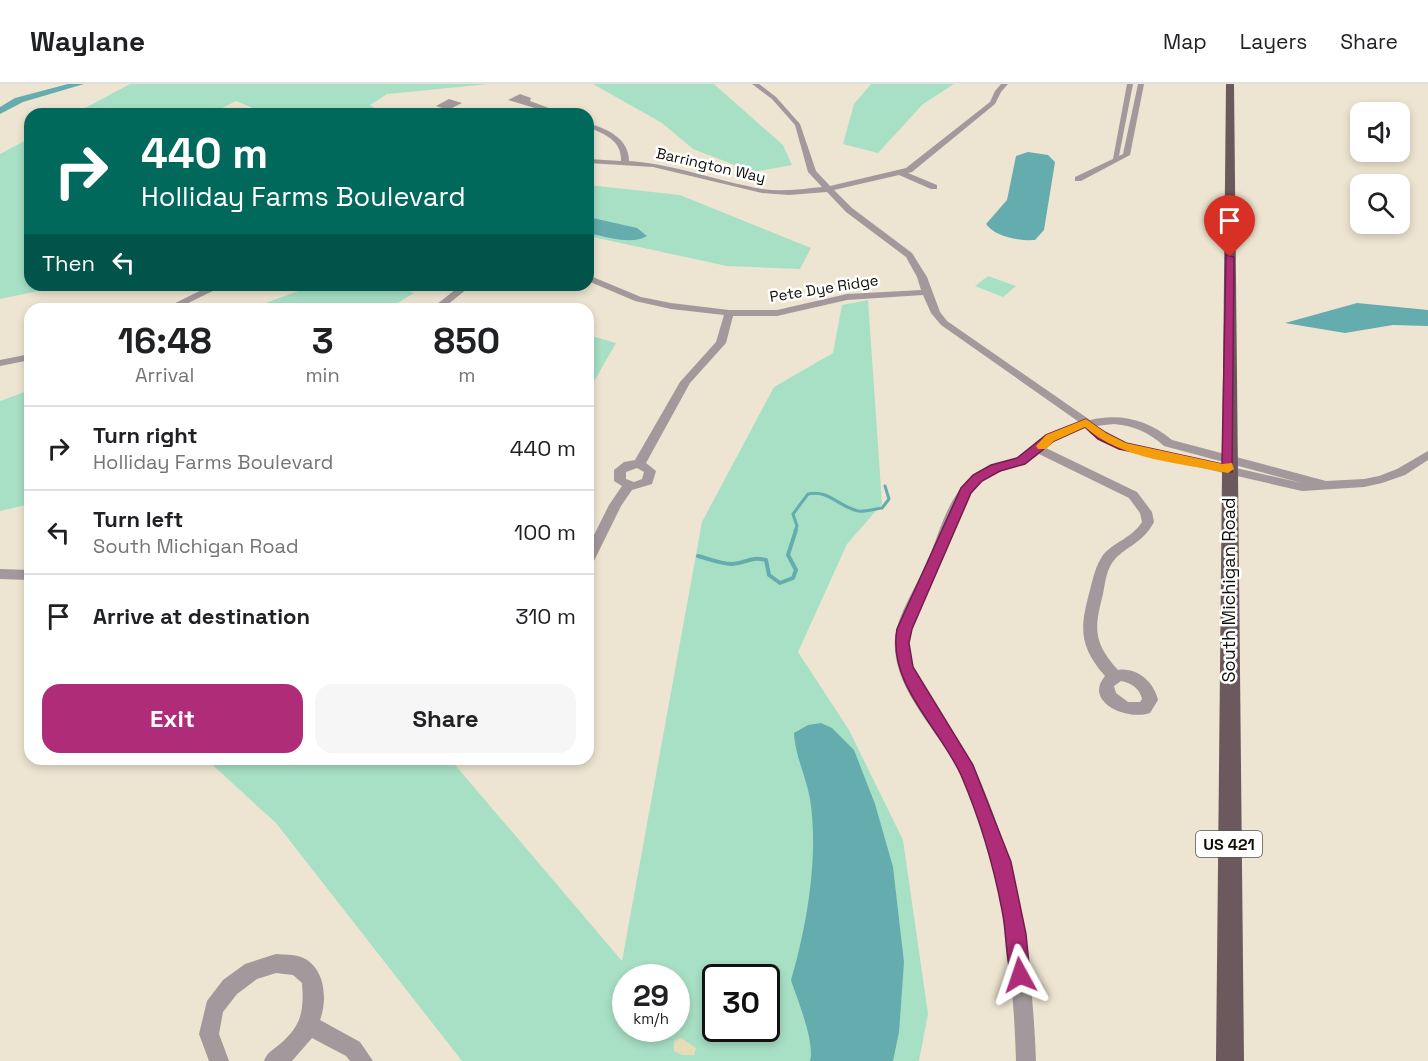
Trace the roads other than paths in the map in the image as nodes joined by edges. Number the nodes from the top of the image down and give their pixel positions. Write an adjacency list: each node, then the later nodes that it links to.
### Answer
1 (755, 84): 19 (street)
2 (1005, 84): 16 (street)
3 (1130, 84): 7 (street)
4 (1141, 84): 8 (street)
5 (1230, 84): 33 (main road, South Michigan Road / US 421)
6 (526, 102): 9 (street)
7 (1127, 102): 8 (street); 11 (street)
8 (1138, 104): 12 (street)
9 (544, 108)
10 (594, 128): 15 (street)
11 (1120, 135): 12 (street); 13 (street)
12 (1132, 137): 13 (street)
13 (1117, 159): 17 (street)
14 (594, 161): 15 (street, Barrington Way)
15 (625, 163): 19 (street, Barrington Way)
16 (902, 173): 18 (street); 19 (street, Barrington Way)
17 (1078, 179)
18 (934, 187)
19 (828, 189): 23 (street)
20 (594, 280): 26 (street, Pete Dye Ridge)
21 (207, 291): 24 (street)
22 (459, 291): 25 (street)
23 (926, 292): 26 (street, Pete Dye Ridge); 29 (street)
24 (181, 303)
25 (444, 303)
26 (729, 313): 32 (street)
27 (24, 358): 28 (street)
28 (0, 363)
29 (1086, 422): 30 (street); 33 (street); 33 (street)
30 (1040, 449): 38 (street); 43 (street)
31 (1428, 455): 33 (street)
32 (639, 464): 34 (street); 34 (street)
33 (1228, 464): 44 (main road, South Michigan Road / US 421)
34 (629, 485): 35 (street)
35 (594, 548)
36 (0, 574): 37 (street)
37 (24, 575)
38 (1114, 676)
39 (308, 1024): 40 (street); 41 (street); 42 (street)
40 (219, 1061)
41 (274, 1061)
42 (363, 1061)
43 (1026, 1061)
44 (1230, 1061)

